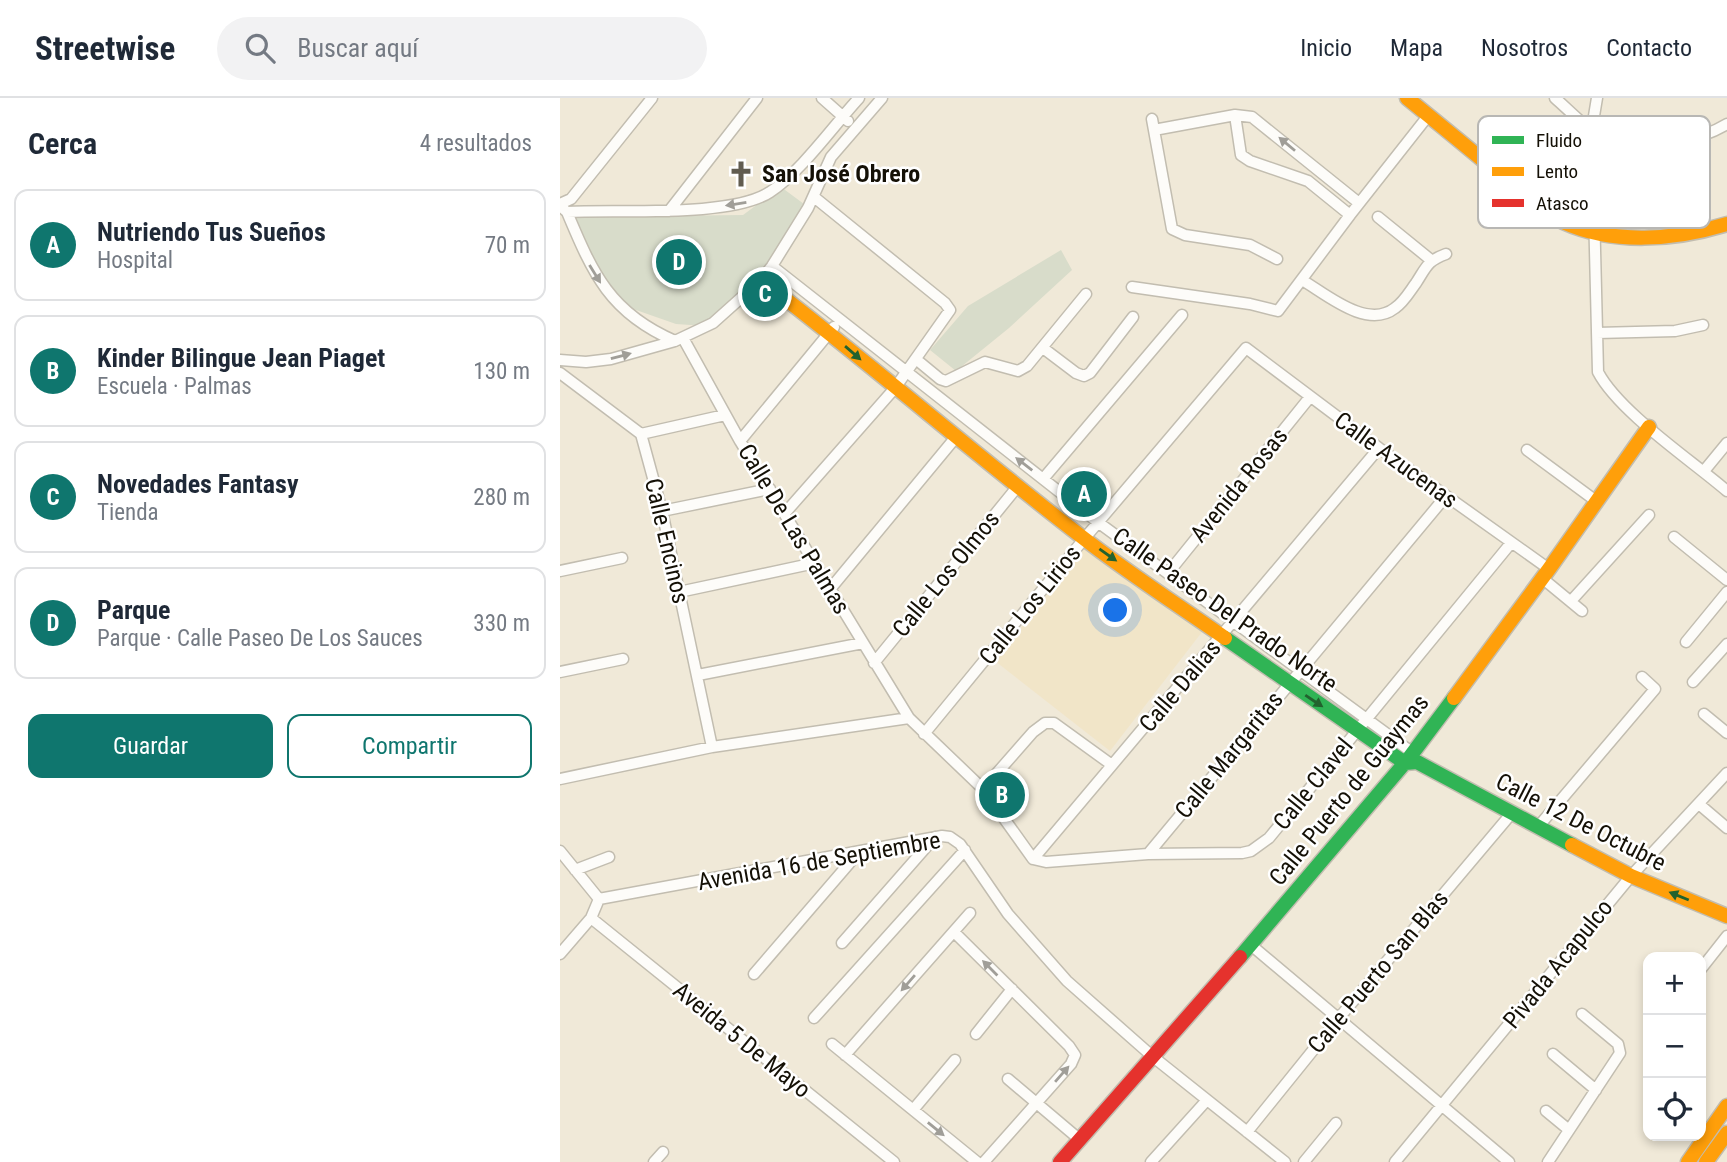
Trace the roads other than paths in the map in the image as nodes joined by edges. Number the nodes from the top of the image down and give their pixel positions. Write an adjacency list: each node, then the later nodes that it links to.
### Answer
1 (652, 98): 22 (street)
2 (757, 98): 23 (street)
3 (822, 98): 10 (street)
4 (859, 98): 10 (street)
5 (882, 98): 15 (street)
6 (1407, 98): 11 (street)
7 (1555, 98): 12 (street)
8 (1597, 98): 13 (street)
9 (1236, 115): 18 (street, one-way to 9); 19 (street); 32 (street)
10 (842, 116): 15 (street); 23 (street, one-way to 23)
11 (1428, 116): 17 (street); 21 (street)
12 (1577, 116)
13 (1594, 116)
14 (1727, 124): 16 (street)
15 (855, 127): 20 (street)
16 (1710, 132)
17 (1478, 156)
18 (1323, 174): 19 (street); 21 (street)
19 (1314, 186): 24 (street)
20 (814, 197): 34 (street); 48 (street)
21 (1359, 204): 24 (street)
22 (562, 207): 23 (street); 26 (street); 45 (street, one-way to 45)
23 (669, 211)
24 (1350, 215): 36 (street)
25 (1378, 217): 33 (street)
26 (560, 222)
27 (1727, 224): 30 (street)
28 (1581, 228): 30 (street)
29 (1596, 228): 30 (street)
30 (1596, 234): 44 (street)
31 (1446, 254): 33 (street)
32 (1277, 259)
33 (1431, 260): 36 (street)
34 (772, 266): 35 (street); 41 (street, Calle Paseo Del Prado Norte)
35 (761, 280): 43 (street, Calle Paseo Del Prado Norte); 45 (street)
36 (1302, 280): 37 (street)
37 (1132, 288)
38 (1086, 294): 46 (street)
39 (1182, 315): 62 (street)
40 (1133, 317): 46 (street)
41 (839, 320): 43 (street); 50 (street, Calle Paseo Del Prado Norte)
42 (1703, 325): 44 (street)
43 (830, 333): 51 (street, Calle Paseo Del Prado Norte, one-way to 51); 57 (street)
44 (1597, 333): 54 (street)
45 (679, 339): 49 (street, one-way to 45); 53 (street, Calle De Las Palmas)
46 (1043, 348): 48 (street)
47 (1246, 348): 52 (street, Calle Azucenas); 71 (street, Calle Los Lirios)
48 (917, 360): 50 (street)
49 (561, 365): 55 (street)
50 (905, 372): 51 (street); 62 (street, Calle Paseo Del Prado Norte, one-way to 50)
51 (894, 388): 56 (street, Calle Paseo Del Prado Norte); 69 (street)
52 (1310, 397): 59 (street, Calle Azucenas); 78 (street, Avenida Rosas)
53 (725, 415): 55 (street); 57 (street, Calle De Las Palmas)
54 (1649, 427): 61 (street); 67 (street, Calle Puerto de Guaymas)
55 (640, 433): 68 (street, Calle Encinos)
56 (956, 437): 63 (street, Calle Paseo Del Prado Norte); 81 (street)
57 (740, 441): 64 (street, Calle De Las Palmas)
58 (1727, 443): 61 (street)
59 (1379, 448): 66 (street, Calle Azucenas); 86 (street, Calle Dalias)
60 (1527, 450): 67 (street)
61 (1704, 471): 65 (street)
62 (1043, 479): 71 (street, Calle Paseo Del Prado Norte)
63 (1018, 486): 73 (street, Calle Paseo Del Prado Norte); 92 (street, Calle Los Olmos)
64 (770, 489): 68 (street); 69 (street, Calle De Las Palmas)
65 (1727, 491)
66 (1446, 496): 74 (street, Calle Azucenas); 93 (street, Calle Margaritas)
67 (1596, 501): 79 (street, Calle Puerto de Guaymas)
68 (662, 511): 82 (street, Calle Encinos)
69 (785, 513): 76 (street, Calle De Las Palmas)
70 (1649, 515): 84 (street)
71 (1099, 523): 73 (street, Calle Los Lirios); 78 (street, Calle Paseo Del Prado Norte)
72 (1674, 537): 80 (street)
73 (1084, 539): 87 (street, Calle Paseo Del Prado Norte, one-way to 87); 103 (street, Calle Los Lirios)
74 (1511, 543): 79 (street, Calle Azucenas); 101 (street, Calle Clavel)
75 (622, 558): 77 (street)
76 (815, 563): 81 (street, Calle De Las Palmas); 82 (street)
77 (560, 571)
78 (1169, 572): 86 (street, Calle Paseo Del Prado Norte)
79 (1545, 574): 84 (street, Calle Azucenas); 105 (street, Calle Puerto de Guaymas)
80 (1727, 580)
81 (831, 588): 89 (street, Calle De Las Palmas)
82 (679, 592): 95 (street, Calle Encinos)
83 (1727, 592): 88 (street)
84 (1571, 601): 85 (street, Calle Azucenas)
85 (1582, 611)
86 (1234, 621): 87 (street, Calle Dalias); 93 (street, Calle Paseo Del Prado Norte)
87 (1223, 635): 98 (street, Calle Paseo Del Prado Norte); 106 (street, Calle Dalias)
88 (1686, 642)
89 (863, 643): 92 (street, Calle De Las Palmas); 95 (street, Calle Los Olmos)
90 (1727, 644): 97 (street)
91 (623, 659): 94 (street)
92 (874, 663): 100 (street, Calle De Las Palmas)
93 (1300, 670): 98 (street, Calle Margaritas); 101 (street, Calle Paseo Del Prado Norte)
94 (560, 672)
95 (698, 675): 104 (street, Calle Encinos)
96 (1642, 677): 112 (street)
97 (1693, 682)
98 (1289, 683): 101 (street, Calle Paseo Del Prado Norte, one-way to 101); 118 (street, Calle Margaritas)
99 (1704, 714): 102 (street)
100 (909, 718): 103 (street, Calle De Las Palmas); 104 (street)
101 (1362, 725): 105 (street, Calle Paseo Del Prado Norte); 118 (street, Calle Clavel)
102 (1727, 733)
103 (925, 734): 109 (street, Calle De Las Palmas)
104 (712, 747): 108 (street)
105 (1412, 759): 111 (street, Calle 12 De Octubre); 130 (street, Calle Puerto de Guaymas)
106 (1112, 765): 109 (street); 120 (street, Calle Dalias)
107 (1727, 773): 110 (street, Pivada Acapulco)
108 (560, 779)
109 (983, 789): 120 (street, Calle De Las Palmas)
110 (1699, 805): 113 (street); 122 (street, Pivada Acapulco)
111 (1511, 814): 112 (street, Calle 12 De Octubre); 137 (street, Calle Puerto San Blas)
112 (1538, 827): 122 (street, Calle 12 De Octubre)
113 (1727, 828)
114 (935, 837): 115 (street, Avenida 16 de Septiembre); 117 (street, Avenida 16 de Septiembre); 129 (street)
115 (965, 850): 136 (street); 142 (street, Avenida 16 de Septiembre)
116 (560, 851): 121 (street)
117 (859, 852): 123 (street, Avenida 16 de Septiembre); 133 (street)
118 (1148, 854): 120 (street, Calle Clavel)
119 (608, 858): 121 (street)
120 (1033, 859)
121 (575, 870): 123 (street)
122 (1630, 876): 125 (street, Calle 12 De Octubre, one-way to 122); 148 (street, Pivada Acapulco)
123 (599, 900): 126 (street)
124 (970, 913): 127 (street)
125 (1727, 916)
126 (591, 918): 131 (street); 159 (street, Aveida 5 De Mayo)
127 (954, 932): 134 (street, one-way to 127); 141 (street, one-way to 141)
128 (1727, 936): 132 (street)
129 (842, 943)
130 (1251, 945): 137 (street); 142 (street, Calle Puerto de Guaymas)
131 (560, 954)
132 (1706, 963)
133 (754, 974)
134 (1012, 989): 138 (street); 147 (street, one-way to 134)
135 (1582, 1014): 145 (street)
136 (814, 1018)
137 (1339, 1018): 148 (street); 154 (street, Calle Puerto San Blas)
138 (976, 1034)
139 (832, 1044): 141 (street)
140 (1553, 1054): 145 (street)
141 (845, 1055): 150 (street)
142 (1152, 1056): 146 (street, Avenida 16 de Septiembre); 156 (street, Calle Puerto de Guaymas)
143 (955, 1060): 150 (street)
144 (1008, 1079): 147 (street)
145 (1596, 1090): 153 (street)
146 (1207, 1100): 154 (street, Avenida 16 de Septiembre); 163 (street)
147 (1037, 1104): 156 (street); 161 (street)
148 (1443, 1105): 166 (street, Pivada Acapulco); 167 (street)
149 (1727, 1106): 169 (street)
150 (913, 1110): 160 (street, one-way to 160)
151 (1546, 1111): 153 (street)
152 (1336, 1123): 165 (street)
153 (1569, 1130): 168 (street)
154 (1247, 1132): 164 (street, Avenida 16 de Septiembre)
155 (1727, 1133): 170 (street)
156 (1079, 1139): 162 (street, Calle Puerto de Guaymas)
157 (663, 1152): 158 (street)
158 (654, 1162)
159 (894, 1162)
160 (977, 1162)
161 (985, 1162)
162 (1060, 1162)
163 (1151, 1162)
164 (1285, 1162)
165 (1304, 1162)
166 (1395, 1162)
167 (1509, 1162)
168 (1548, 1162)
169 (1688, 1162)
170 (1706, 1162)

